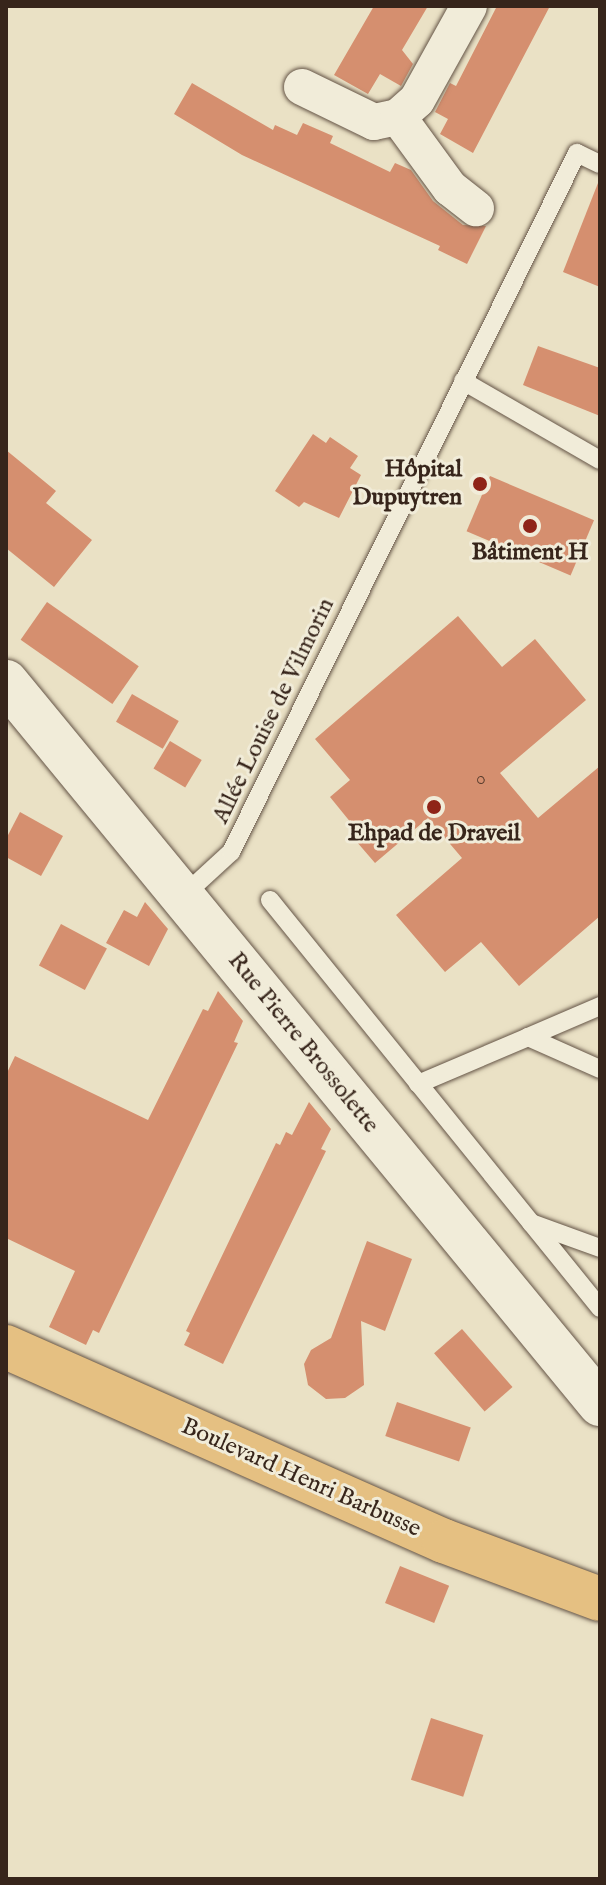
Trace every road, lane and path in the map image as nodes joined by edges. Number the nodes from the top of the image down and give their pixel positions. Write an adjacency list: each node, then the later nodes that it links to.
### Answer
1 (469, 6): 3 (street)
2 (302, 87): 3 (street)
3 (398, 117): 5 (street)
4 (600, 164): 6 (lane, Allée Louise de Vilmorin)
5 (476, 208)
6 (463, 381): 7 (lane); 9 (lane, Allée Louise de Vilmorin)
7 (600, 460)
8 (6, 682): 9 (street, Rue Pierre Brossolette)
9 (182, 897): 19 (street, Rue Pierre Brossolette)
10 (270, 900): 14 (lane)
11 (600, 1006): 12 (lane)
12 (528, 1037): 13 (lane); 14 (lane)
13 (600, 1069)
14 (418, 1084): 15 (lane)
15 (528, 1222): 16 (lane); 17 (lane)
16 (600, 1248)
17 (600, 1308)
18 (6, 1347): 20 (main road, Boulevard Henri Barbusse)
19 (600, 1404)
20 (600, 1599)

